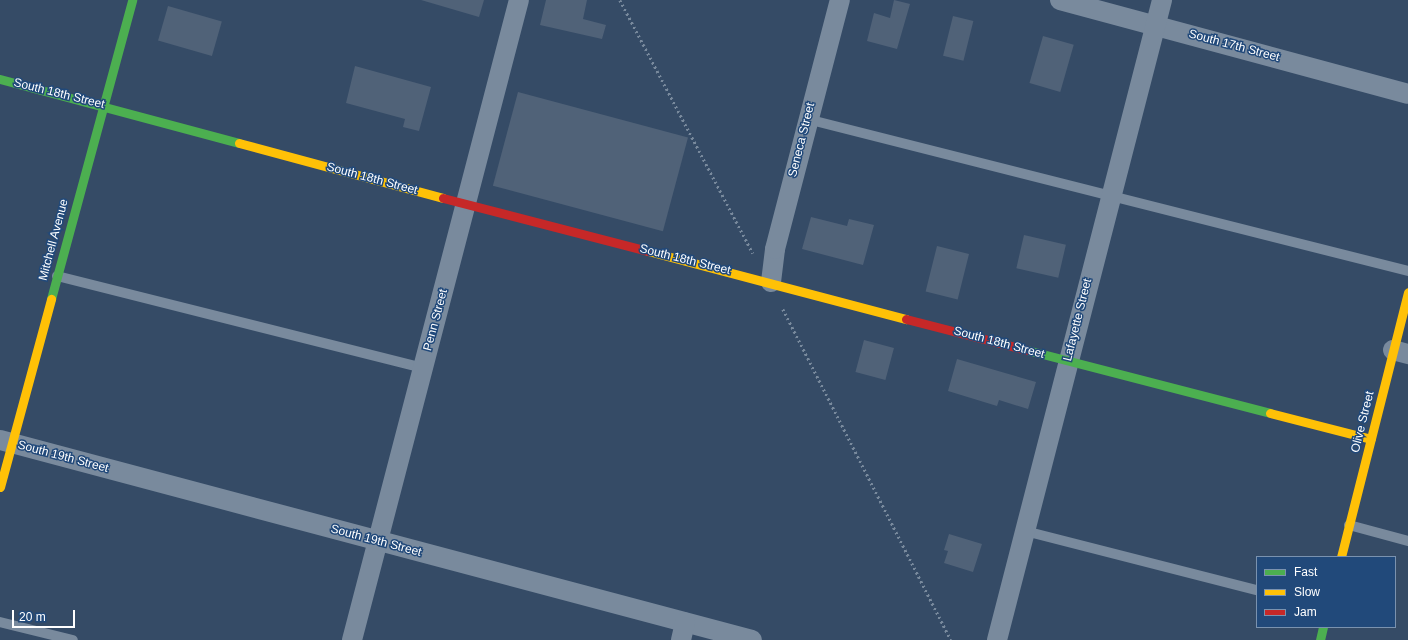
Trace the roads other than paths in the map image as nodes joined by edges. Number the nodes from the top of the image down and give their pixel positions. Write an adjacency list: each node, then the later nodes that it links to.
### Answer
1 (132, 0): 9 (street, Mitchell Avenue)
2 (519, 0): 12 (street, Penn Street)
3 (840, 0): 10 (street, Seneca Street)
4 (1060, 0): 6 (street, South 17th Street)
5 (1162, 0): 6 (street, Lafayette Street)
6 (1155, 24): 8 (street, South 17th Street); 11 (street, Lafayette Street)
7 (0, 79): 9 (street, South 18th Street)
8 (1408, 94)
9 (104, 105): 12 (street, South 18th Street); 14 (street, Mitchell Avenue)
10 (807, 119): 11 (lane); 15 (street, Seneca Street)
11 (1111, 194): 13 (lane); 18 (street, Lafayette Street)
12 (466, 204): 15 (street, South 18th Street); 19 (street, Penn Street)
13 (1408, 271)
14 (57, 276): 19 (lane); 21 (street, Mitchell Avenue)
15 (770, 282): 18 (street, South 18th Street)
16 (1408, 292): 17 (street, Olive Street)
17 (1401, 352): 20 (street, Olive Street)
18 (1068, 361): 20 (street, South 18th Street); 24 (street, Lafayette Street)
19 (423, 368): 26 (street, Penn Street)
20 (1371, 439): 23 (street, Olive Street)
21 (6, 442): 22 (street, Mitchell Avenue); 26 (street, South 19th Street)
22 (0, 487)
23 (1349, 525): 25 (lane); 27 (street, Olive Street)
24 (1025, 532): 28 (lane); 35 (street, Lafayette Street)
25 (1408, 541)
26 (379, 542): 31 (street, South 19th Street); 33 (street, Penn Street)
27 (1341, 556)
28 (1256, 590)
29 (0, 622): 32 (lane)
30 (1323, 628): 36 (street)
31 (683, 631): 34 (street, South 19th Street)
32 (72, 640)
33 (352, 640)
34 (752, 640)
35 (997, 640)
36 (1320, 640)

